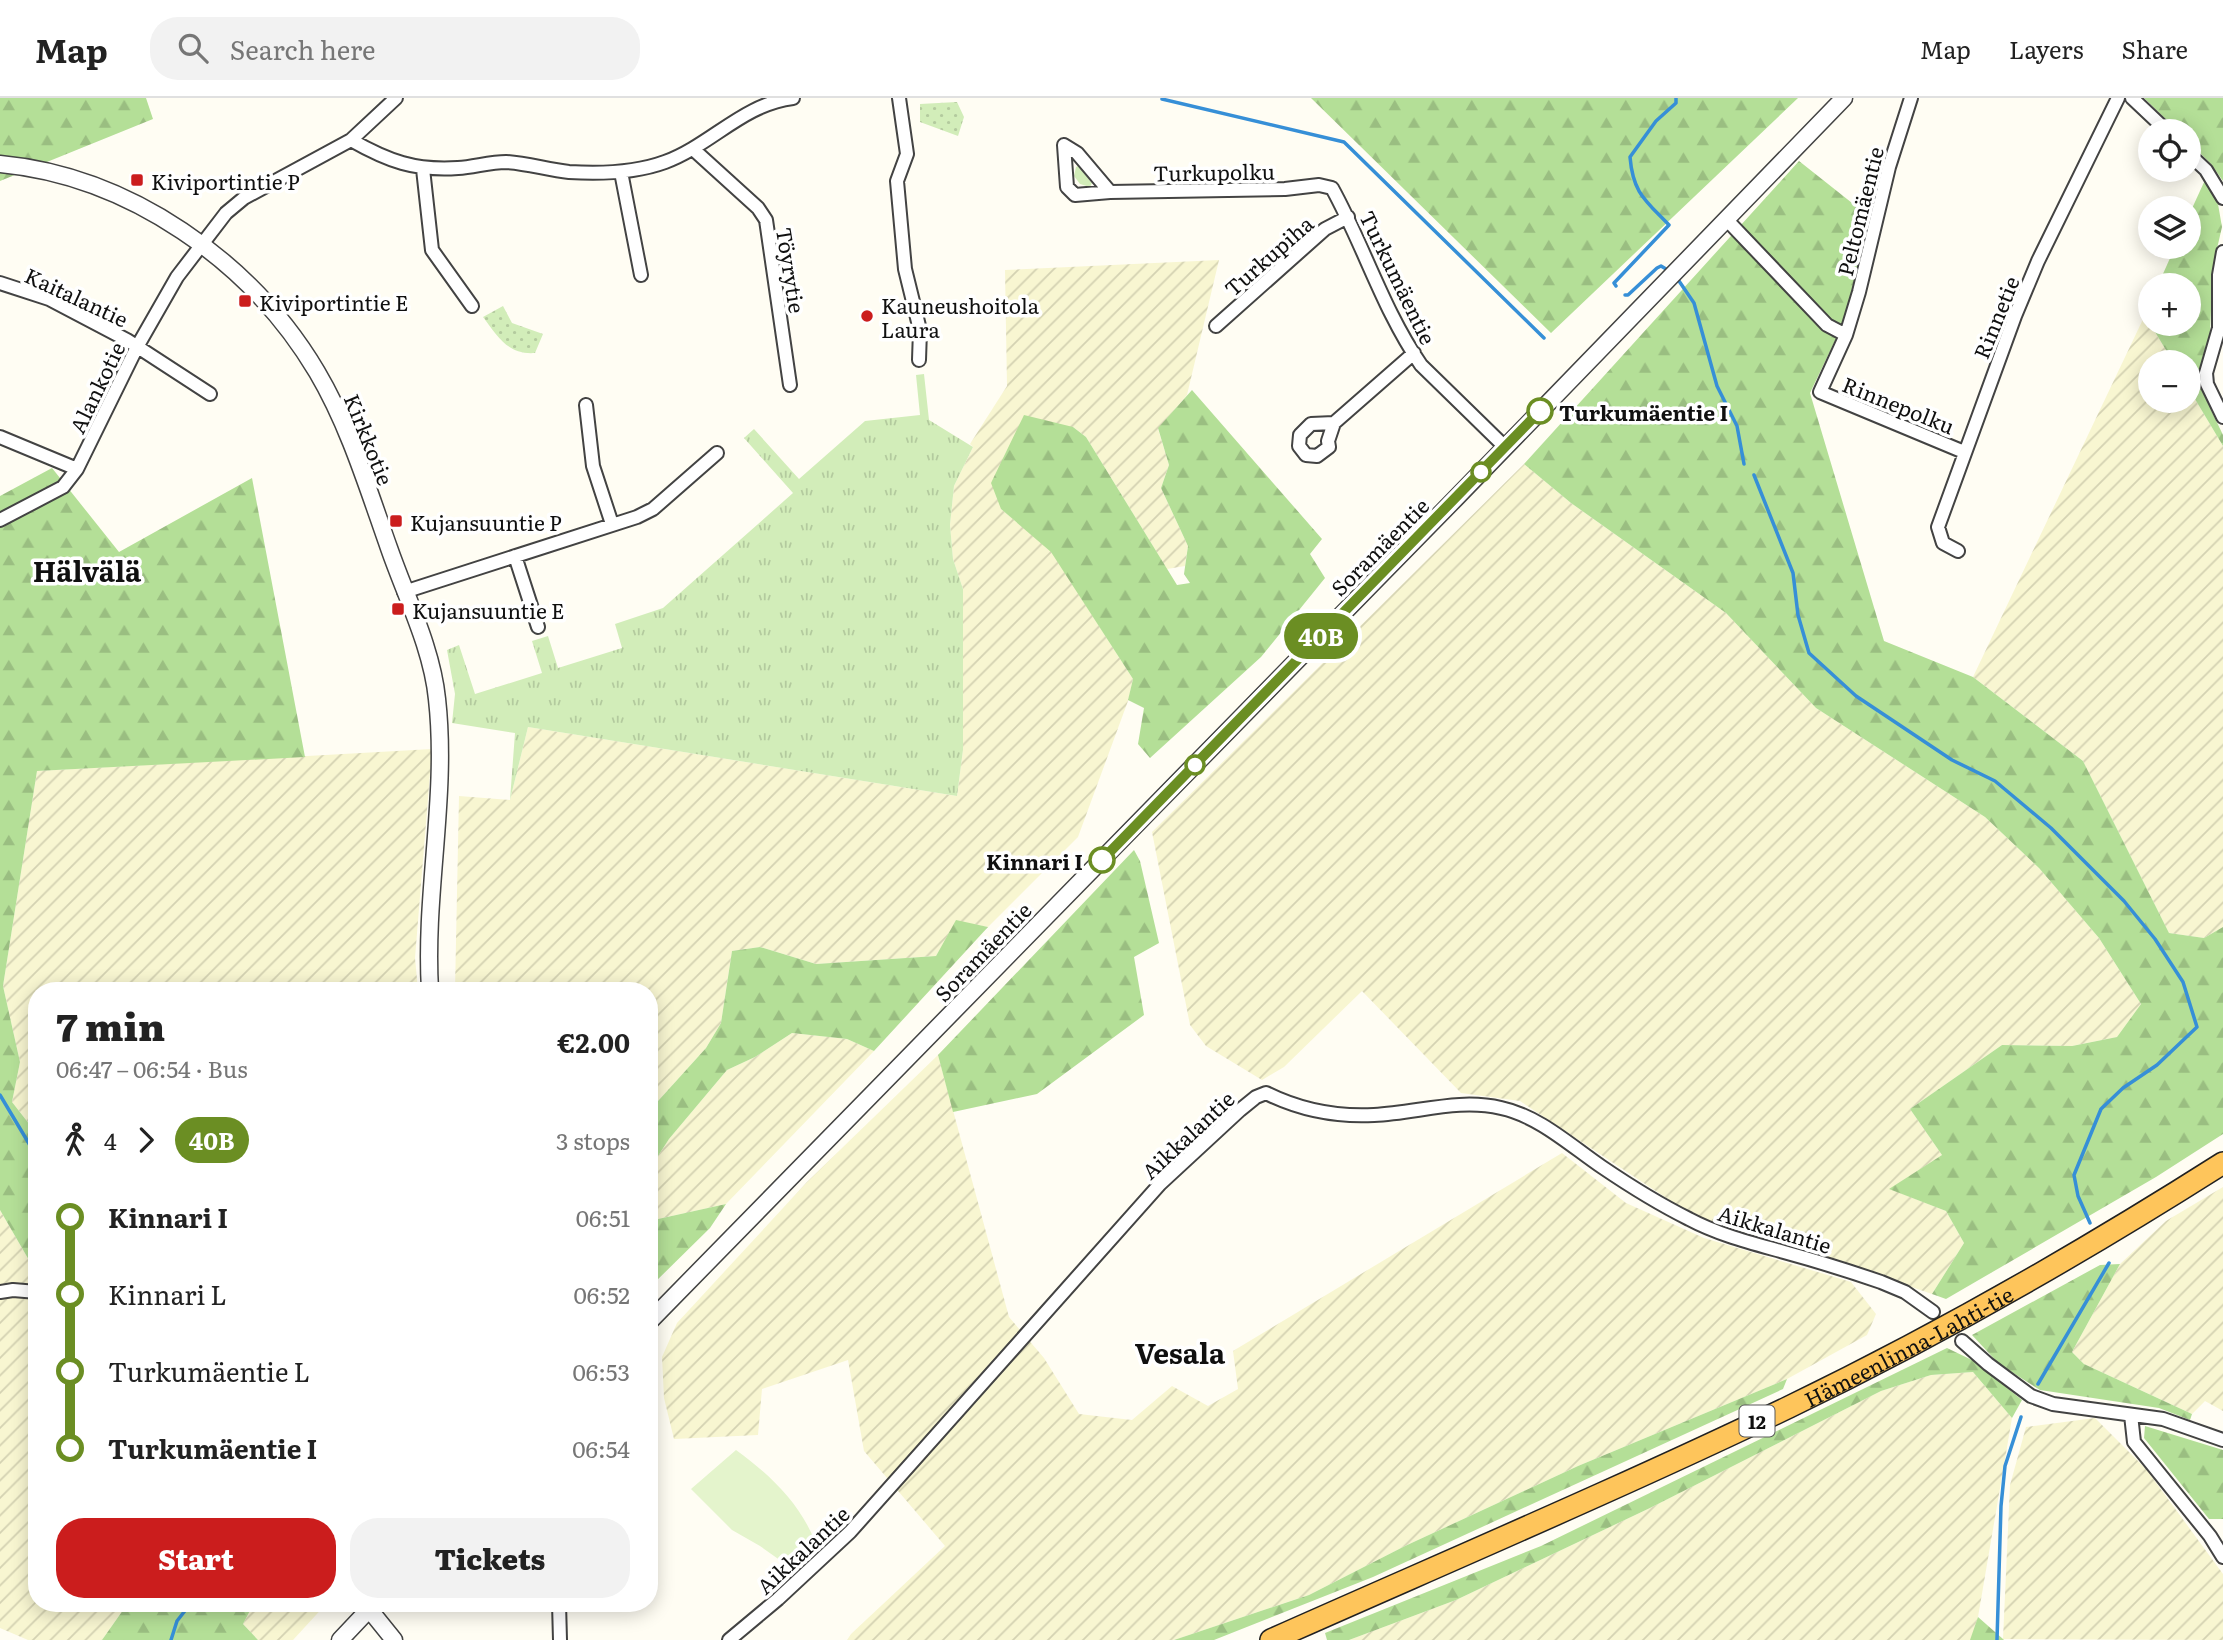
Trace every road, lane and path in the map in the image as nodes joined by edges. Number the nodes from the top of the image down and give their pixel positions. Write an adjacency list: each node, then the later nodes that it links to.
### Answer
1 (396, 98): 9 (street, Alankotie)
2 (793, 98): 10 (street)
3 (899, 98): 29 (street)
4 (1844, 98): 19 (street, Soramäentie)
5 (1911, 98): 26 (street, Peltomäentie)
6 (2118, 98): 38 (street, Rinnetie)
7 (2132, 98): 8 (street)
8 (2154, 119)
9 (351, 140): 13 (street); 20 (street, Alankotie)
10 (693, 149): 14 (street); 30 (street, Töyrytie)
11 (0, 164): 20 (street, Kirkkotie)
12 (2201, 165): 17 (street)
13 (423, 169): 14 (street); 24 (street)
14 (621, 172): 22 (street)
15 (1319, 185): 16 (street, Turkupolku); 18 (street, Turkumäentie)
16 (1110, 192): 16 (street, Turkupolku)
17 (2223, 198)
18 (1348, 217): 25 (street, Turkupiha); 28 (street, Turkumäentie)
19 (1726, 219): 26 (street); 37 (street, Soramäentie)
20 (201, 243): 27 (street, Alankotie); 45 (street, Kirkkotie)
21 (2223, 252): 34 (street)
22 (641, 275)
23 (0, 283): 27 (street, Kaitalantie)
24 (472, 306)
25 (1216, 326)
26 (1846, 335): 31 (street, Peltomäentie)
27 (137, 347): 32 (street, Kaitalantie); 40 (street, Alankotie)
28 (1414, 353): 35 (street); 37 (street, Turkumäentie)
29 (919, 360)
30 (790, 385)
31 (1820, 392): 38 (street, Rinnepolku)
32 (210, 394)
33 (586, 405): 42 (street)
34 (2223, 417)
35 (1334, 423)
36 (0, 437): 40 (street)
37 (1505, 447): 52 (street, Soramäentie)
38 (1964, 452): 43 (street, Rinnetie)
39 (717, 453): 42 (street)
40 (77, 469): 41 (street, Alankotie)
41 (0, 520)
42 (612, 524): 44 (street)
43 (1958, 551)
44 (515, 556): 45 (street); 46 (street)
45 (404, 592): 47 (street, Kirkkotie)
46 (538, 627)
47 (430, 982)
48 (2223, 1163): 64 (highway, Hämeenlinna-Lahti-tie / 12)
49 (0, 1292): 50 (street)
50 (28, 1292)
51 (1933, 1312): 63 (street, Aikkalantie)
52 (658, 1313)
53 (1962, 1341): 54 (street)
54 (2131, 1415): 55 (street); 56 (street)
55 (2223, 1440)
56 (2223, 1557)
57 (366, 1612): 60 (street)
58 (376, 1612): 61 (street)
59 (559, 1612): 62 (street)
60 (340, 1640)
61 (394, 1640)
62 (560, 1640)
63 (729, 1640)
64 (1271, 1640)

